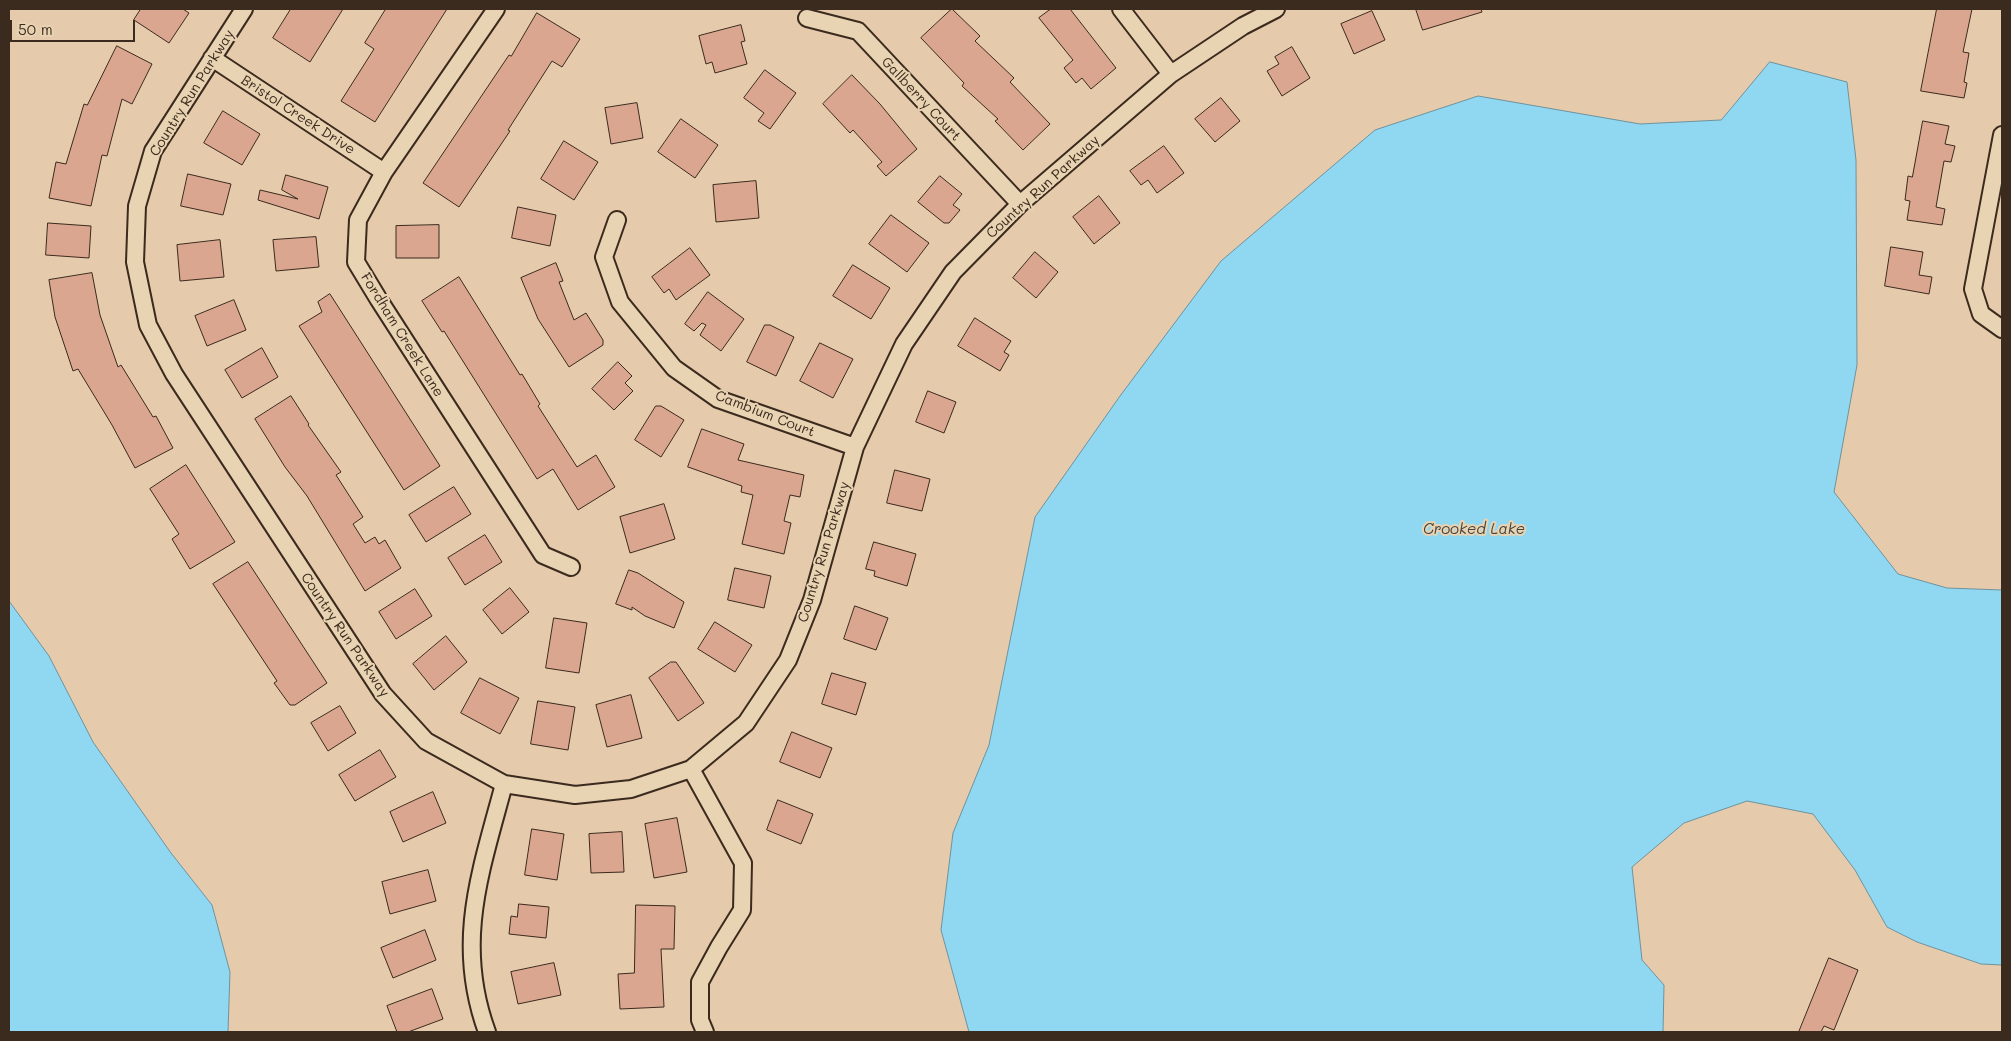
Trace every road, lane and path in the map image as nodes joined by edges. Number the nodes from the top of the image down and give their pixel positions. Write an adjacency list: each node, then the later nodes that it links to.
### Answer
1 (244, 9): 6 (street, Country Run Parkway)
2 (496, 9): 9 (street, Fordham Creek Lane)
3 (1121, 9): 7 (street)
4 (1276, 9): 7 (street, Country Run Parkway)
5 (807, 18): 10 (street, Gallberry Court)
6 (212, 58): 9 (street, Bristol Creek Drive); 16 (street, Country Run Parkway)
7 (1171, 74): 10 (street, Country Run Parkway)
8 (2002, 135): 12 (street)
9 (384, 172): 14 (street, Fordham Creek Lane)
10 (1020, 204): 13 (street, Country Run Parkway)
11 (617, 220): 13 (street, Cambium Court)
12 (2002, 329)
13 (855, 447): 15 (street, Country Run Parkway)
14 (571, 567)
15 (691, 769): 16 (street, Country Run Parkway); 18 (street)
16 (504, 784): 17 (street)
17 (487, 1032)
18 (705, 1032)

